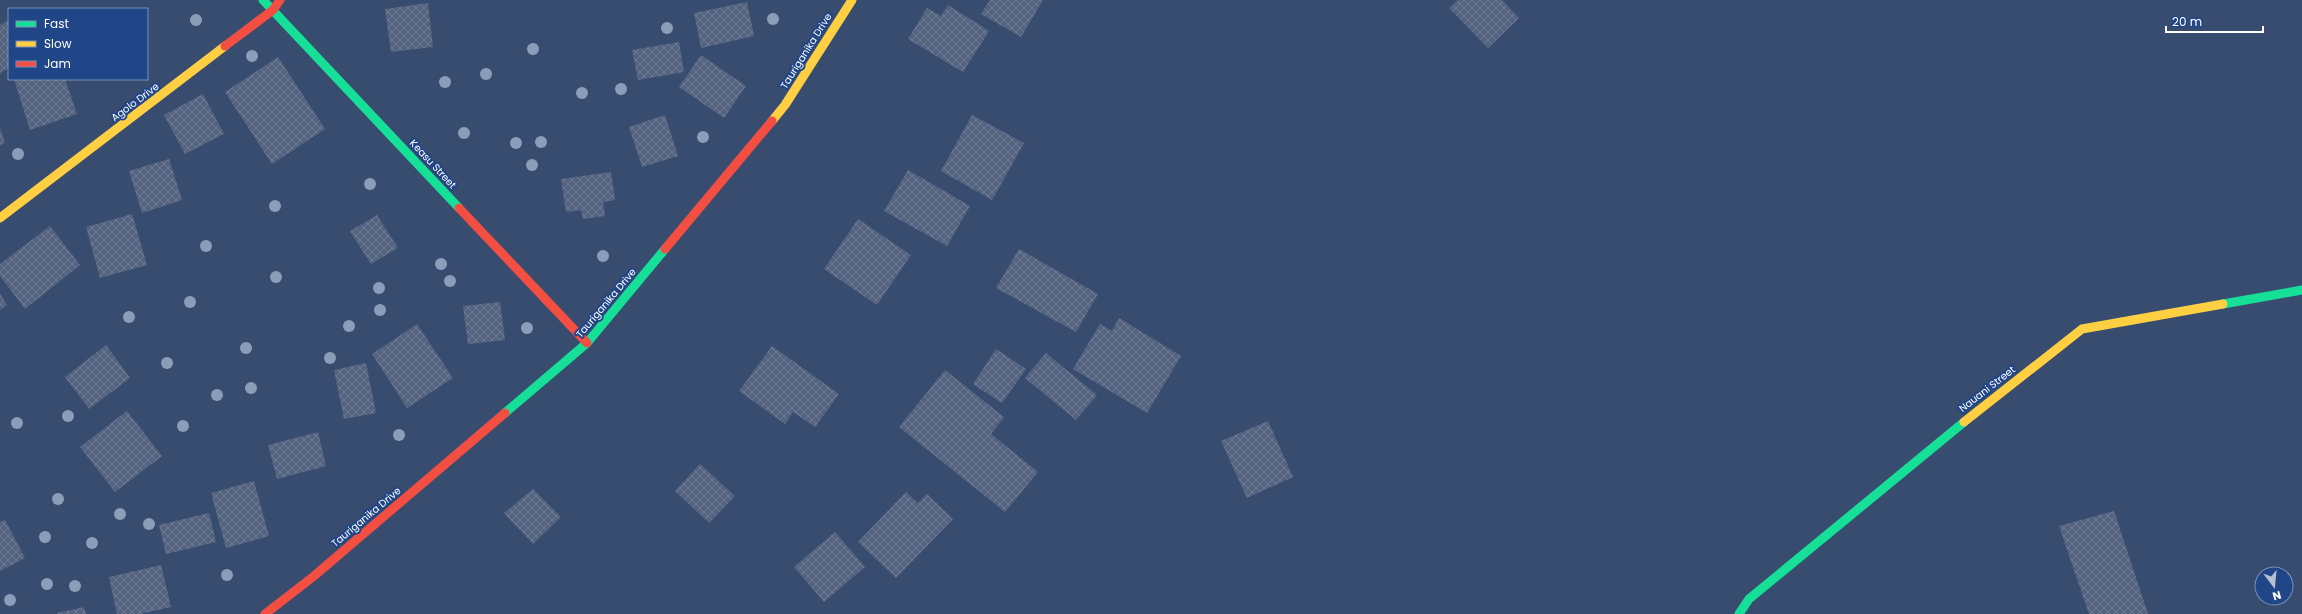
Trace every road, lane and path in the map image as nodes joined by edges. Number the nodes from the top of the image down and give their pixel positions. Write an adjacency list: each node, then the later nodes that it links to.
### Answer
1 (263, 0): 4 (street, Keasu Street)
2 (280, 0): 4 (street, Agolo Drive)
3 (852, 0): 7 (street, Tauriganika Drive)
4 (273, 10): 5 (street, Agolo Drive); 7 (street, Keasu Street)
5 (0, 218)
6 (2302, 290): 9 (street, Nauani Street)
7 (587, 343): 8 (street, Tauriganika Drive)
8 (264, 614)
9 (1739, 614)

